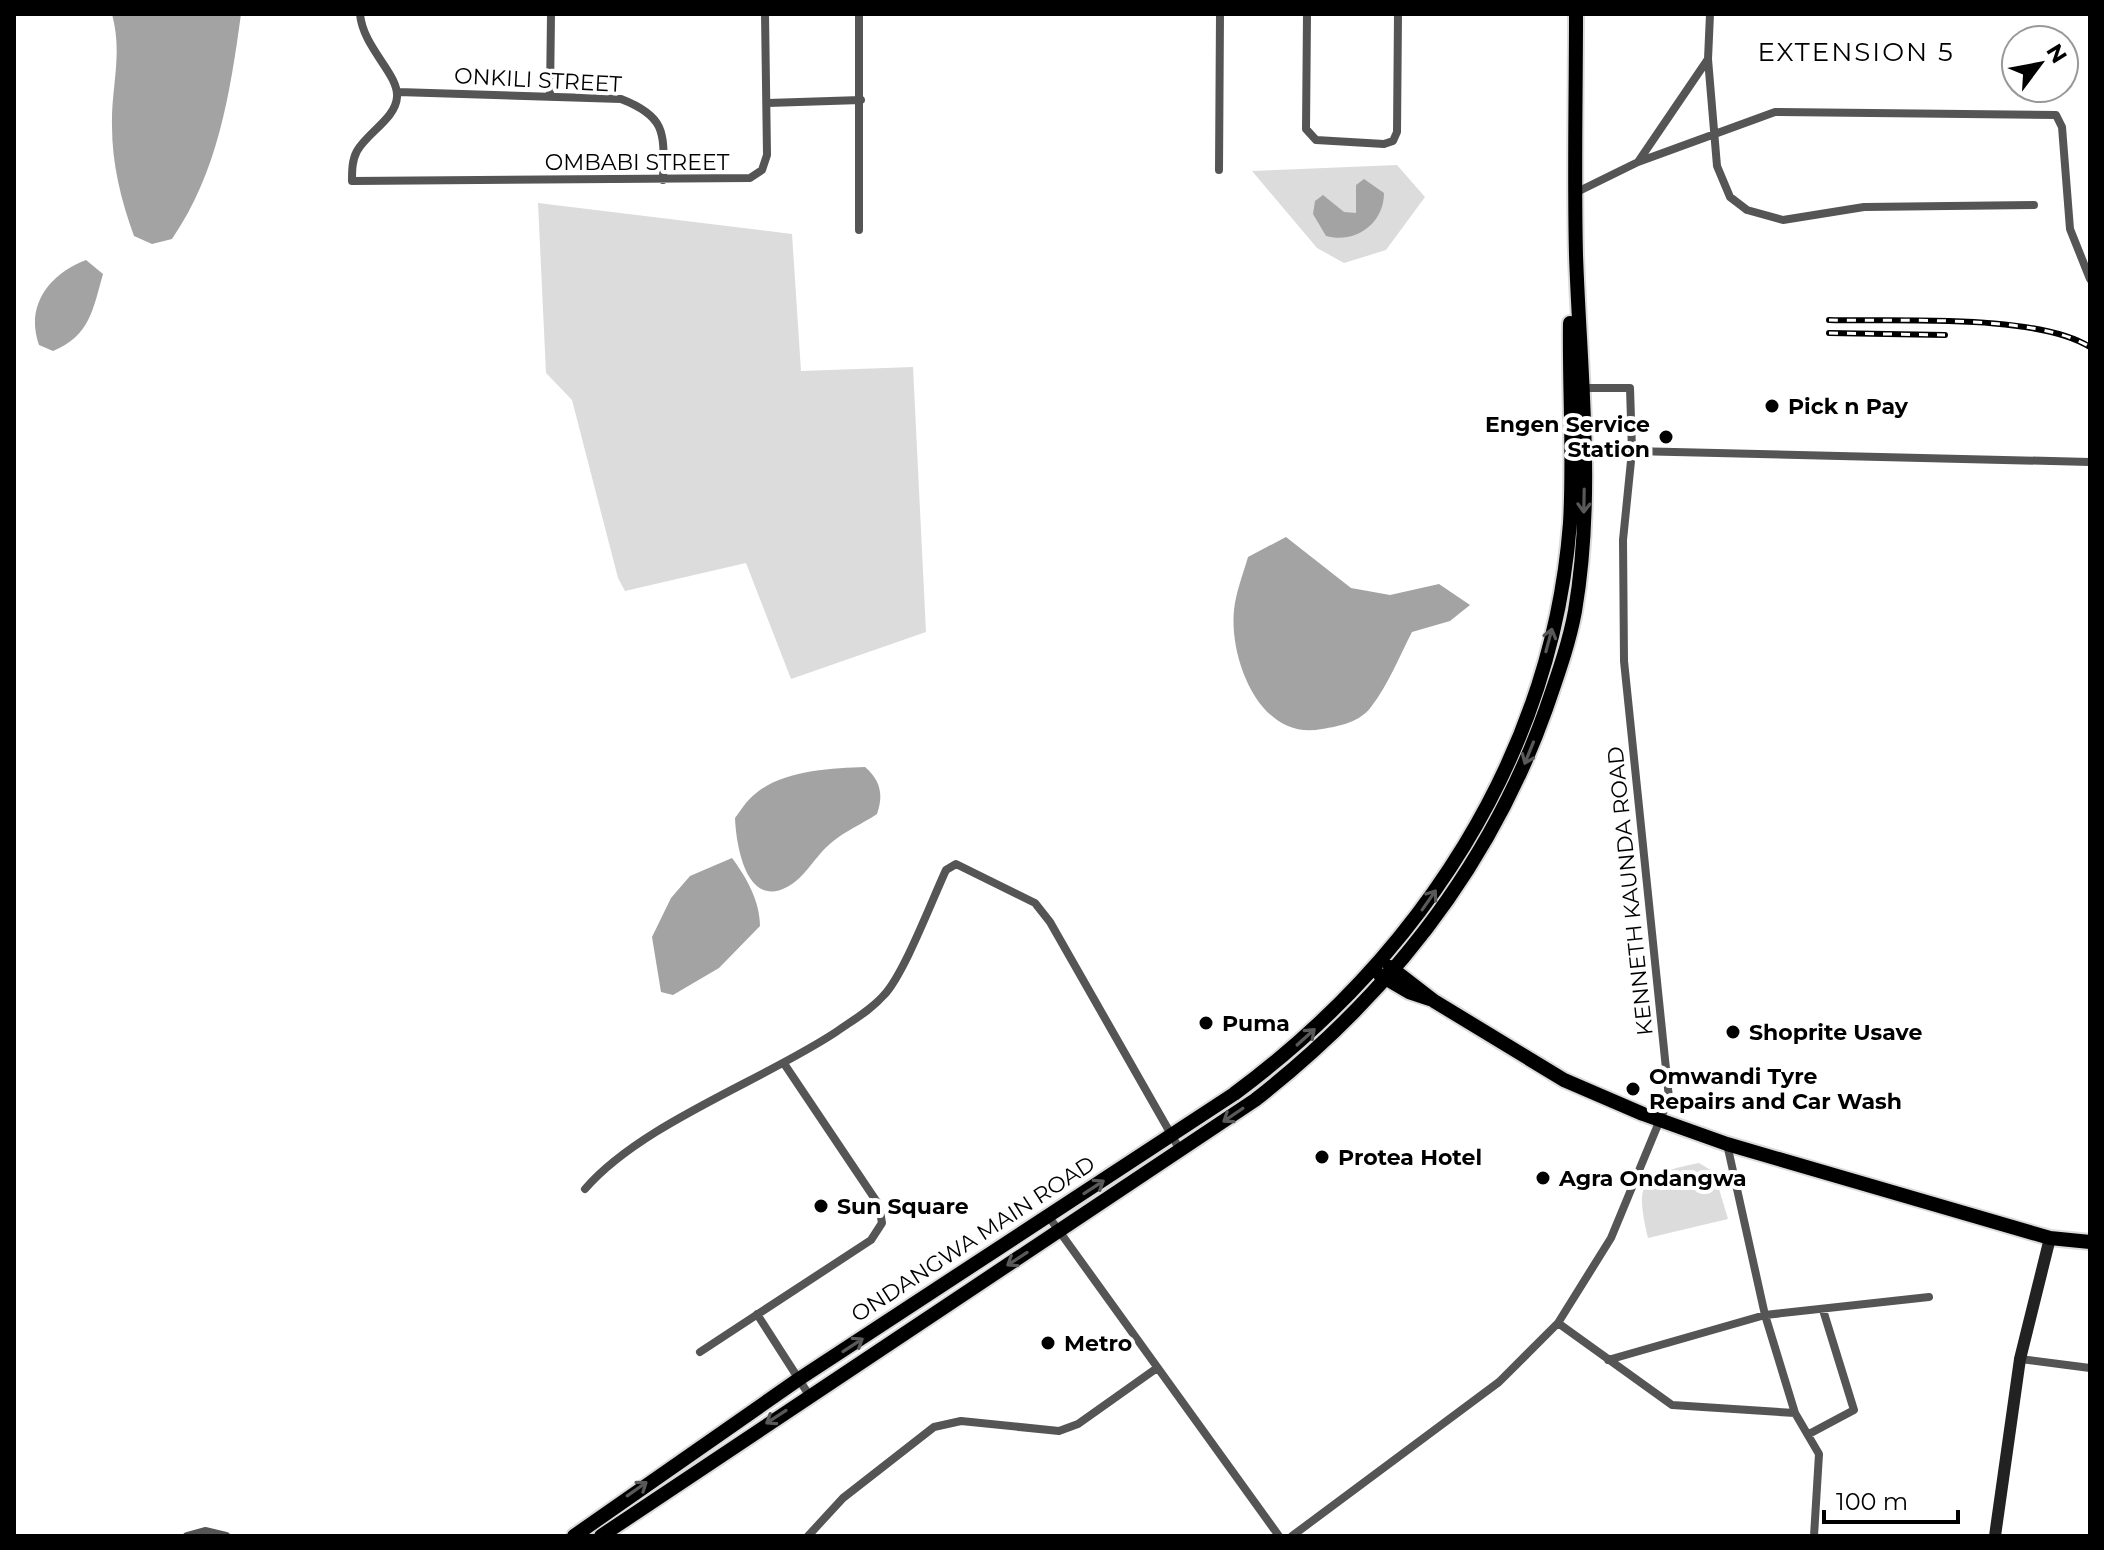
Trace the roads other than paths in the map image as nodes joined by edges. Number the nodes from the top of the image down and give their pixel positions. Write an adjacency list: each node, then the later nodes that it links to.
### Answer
1 (360, 14): 11 (street)
2 (551, 14): 12 (street)
3 (765, 14): 14 (street, OMBABI STREET)
4 (859, 14): 13 (street)
5 (1220, 14): 17 (street)
6 (1307, 14): 7 (street)
7 (1398, 14)
8 (1576, 14): 19 (main road)
9 (1710, 14): 10 (street)
10 (1708, 59): 15 (street); 16 (street)
11 (398, 92): 12 (street, ONKILI STREET); 18 (street, OMBABI STREET)
12 (550, 95): 18 (street, ONKILI STREET)
13 (861, 100): 14 (street); 21 (street)
14 (768, 103): 18 (street, OMBABI STREET)
15 (1716, 134): 16 (street); 20 (street); 22 (street)
16 (1638, 162): 19 (street)
17 (1219, 170)
18 (663, 180)
19 (1577, 192): 23 (main road)
20 (2034, 205)
21 (859, 230)
22 (2090, 279)
23 (1576, 388): 24 (street, KENNETH KAUNDA ROAD); 26 (main road, ONDANGWA MAIN ROAD, one-way to 23); 27 (main road, ONDANGWA MAIN ROAD, one-way to 27)
24 (1632, 451): 25 (street); 29 (street, KENNETH KAUNDA ROAD)
25 (2090, 462)
26 (1377, 966): 27 (main road); 30 (main road, ONDANGWA MAIN ROAD, one-way to 26)
27 (1391, 975): 29 (main road); 32 (main road, ONDANGWA MAIN ROAD, one-way to 32)
28 (785, 1065): 30 (street); 33 (street); 40 (street)
29 (1662, 1120): 31 (main road); 42 (street, KENNETH KAUNDA ROAD)
30 (1171, 1136): 32 (street); 34 (main road, ONDANGWA MAIN ROAD, one-way to 30)
31 (1727, 1144): 36 (main road); 41 (street)
32 (1180, 1150): 35 (main road, ONDANGWA MAIN ROAD)
33 (585, 1189)
34 (1049, 1217): 35 (street); 48 (main road, ONDANGWA MAIN ROAD, one-way to 34)
35 (1059, 1231): 46 (street); 49 (main road, ONDANGWA MAIN ROAD, one-way to 49)
36 (2050, 1238): 37 (main road); 44 (street)
37 (2090, 1242)
38 (1929, 1297): 39 (street)
39 (1823, 1310): 41 (street); 51 (street)
40 (757, 1314): 43 (street); 48 (street)
41 (1765, 1315): 45 (street); 50 (street)
42 (1558, 1323): 45 (street); 58 (street, KENNETH KAUNDA ROAD)
43 (700, 1352)
44 (2020, 1359): 47 (street); 60 (street)
45 (1608, 1360): 50 (street)
46 (1157, 1368): 56 (street); 57 (street)
47 (2090, 1368)
48 (799, 1379): 49 (street); 54 (main road, ONDANGWA MAIN ROAD, one-way to 48)
49 (809, 1395): 55 (main road, ONDANGWA MAIN ROAD, one-way to 55)
50 (1795, 1413): 51 (street)
51 (1809, 1434): 59 (street)
52 (187, 1536): 53 (street)
53 (226, 1536)
54 (574, 1536)
55 (601, 1536)
56 (808, 1536)
57 (1279, 1536)
58 (1292, 1536)
59 (1814, 1536)
60 (1995, 1536)

